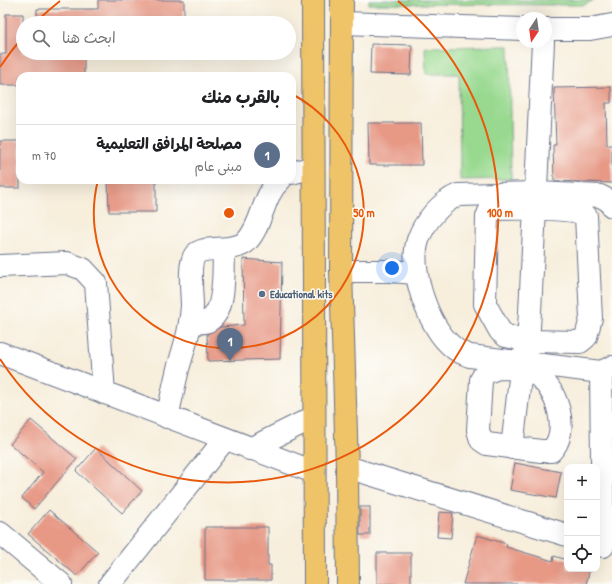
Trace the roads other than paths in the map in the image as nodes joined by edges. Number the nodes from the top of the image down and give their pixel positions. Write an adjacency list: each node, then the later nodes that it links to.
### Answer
1 (313, 0): 8 (main road)
2 (342, 0): 3 (main road)
3 (342, 23): 5 (street); 15 (main road)
4 (612, 25): 6 (street)
5 (516, 29)
6 (552, 29)
7 (543, 48): 11 (street)
8 (313, 166): 9 (street); 23 (main road)
9 (296, 172)
10 (276, 184): 13 (street)
11 (536, 201): 12 (street); 16 (street); 18 (street); 18 (street); 18 (street)
12 (612, 206)
13 (224, 249): 17 (street); 17 (street)
14 (0, 266): 22 (street)
15 (341, 271): 16 (street); 28 (main road)
16 (416, 273): 20 (street)
17 (190, 323): 24 (street)
18 (528, 341): 20 (street)
19 (0, 353): 22 (street)
20 (521, 366): 21 (street); 26 (street); 26 (street); 26 (street)
21 (607, 369): 32 (street)
22 (104, 393): 24 (street)
23 (314, 416): 27 (street); 29 (main road)
24 (167, 417): 25 (street)
25 (225, 439): 27 (street); 34 (street)
26 (512, 448)
27 (250, 449): 29 (street)
28 (347, 467): 31 (street); 36 (main road)
29 (314, 472): 35 (main road)
30 (0, 533): 33 (street)
31 (564, 534)
32 (604, 547)
33 (61, 584)
34 (110, 584)
35 (315, 584)
36 (348, 584)

